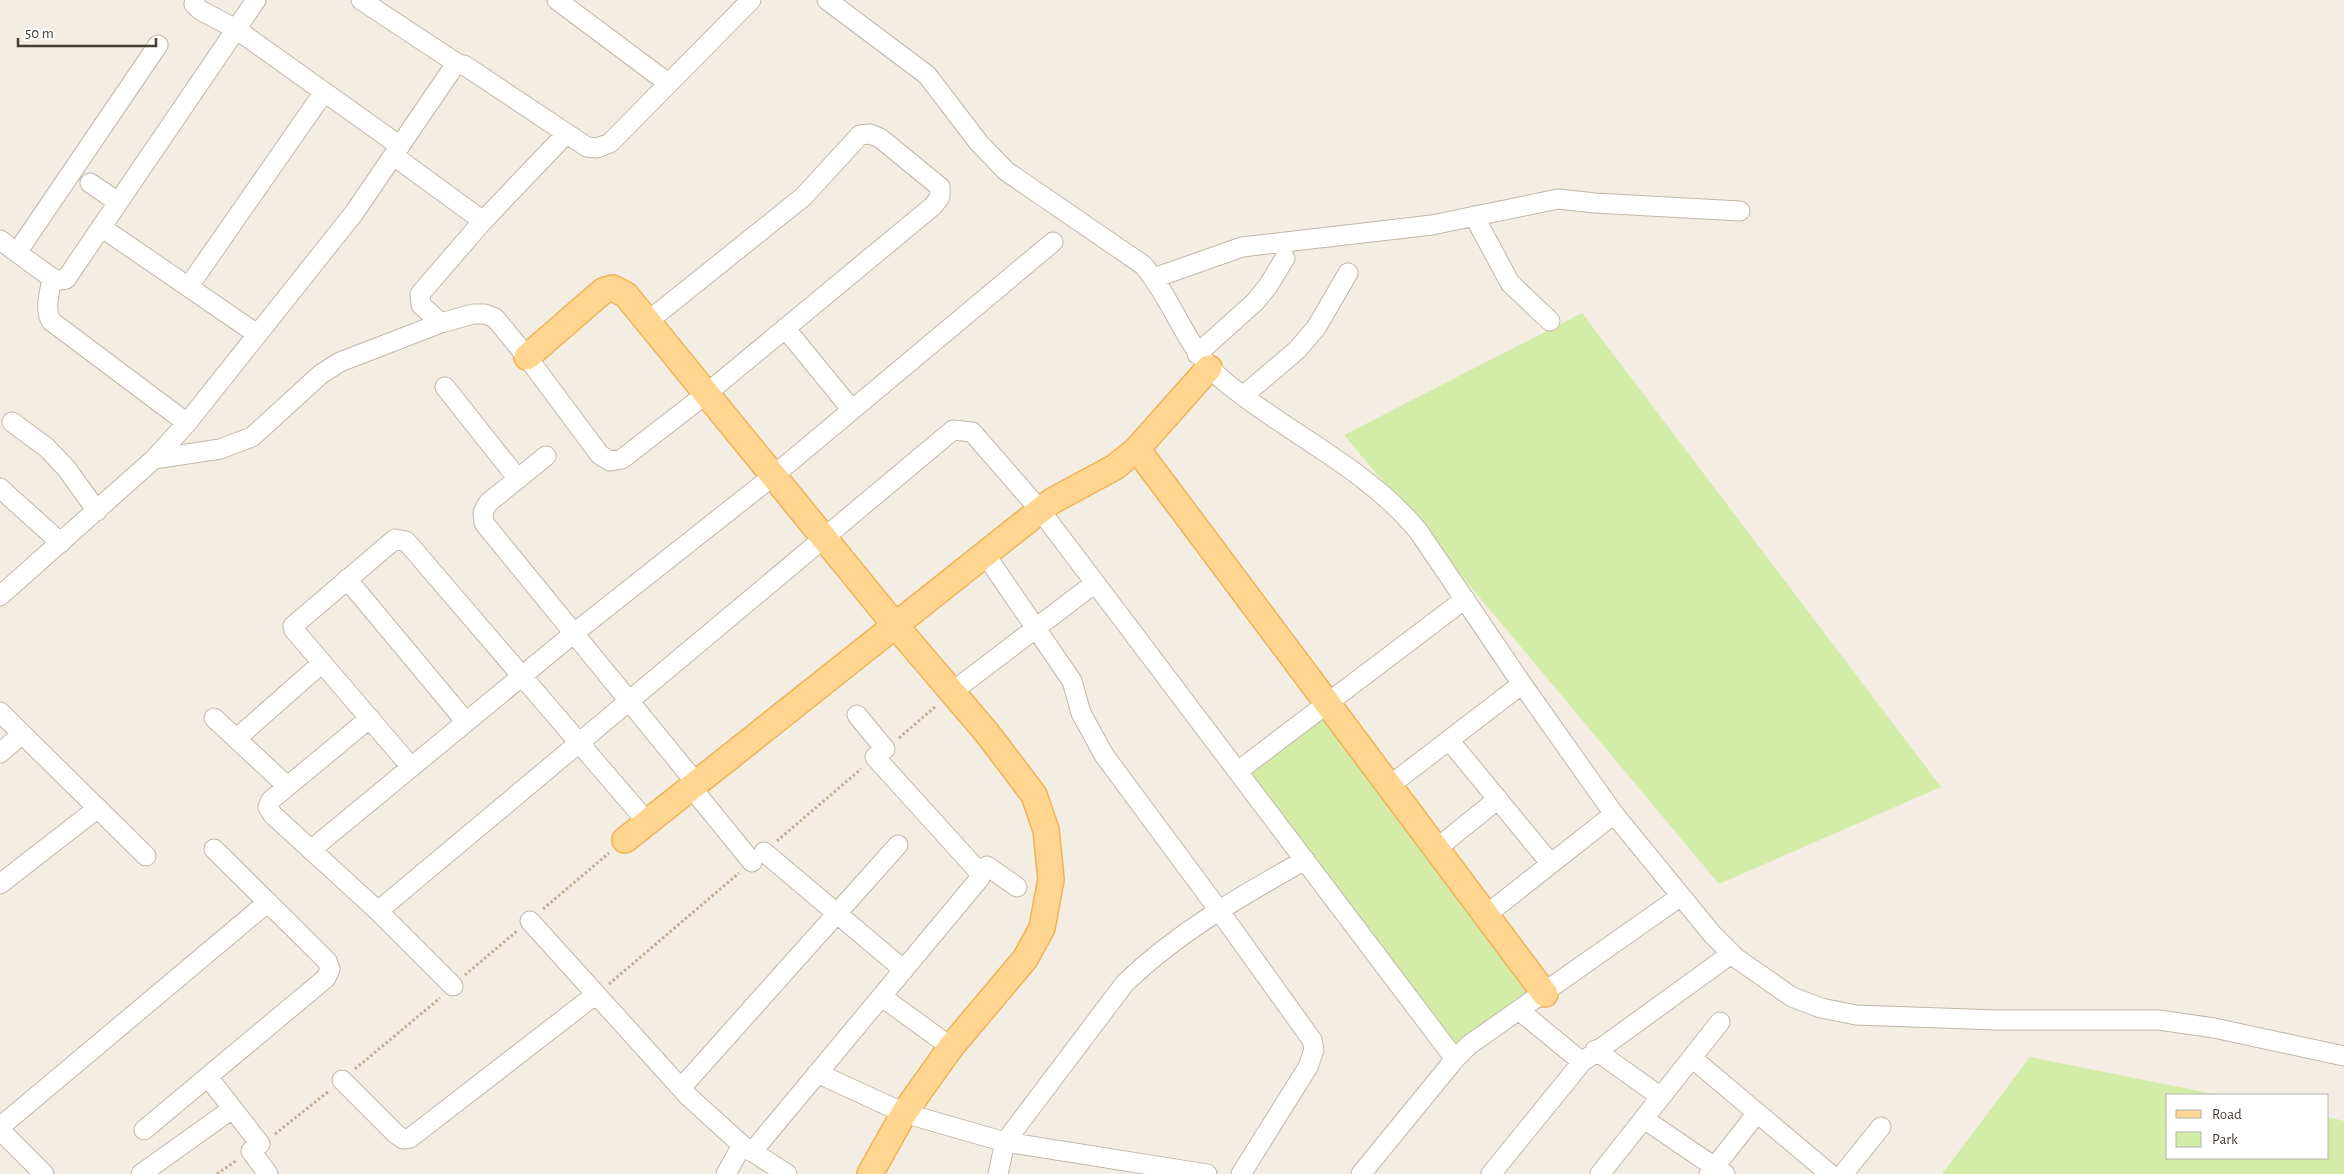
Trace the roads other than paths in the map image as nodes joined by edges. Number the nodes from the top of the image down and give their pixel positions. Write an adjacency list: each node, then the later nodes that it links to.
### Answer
1 (195, 0): 7 (street)
2 (256, 0): 7 (street)
3 (361, 0): 9 (street)
4 (557, 0): 10 (street)
5 (826, 0): 26 (street)
6 (747, 1): 10 (street)
7 (236, 29): 11 (street); 15 (street)
8 (158, 46): 22 (street)
9 (458, 64): 12 (street); 13 (street)
10 (668, 83): 12 (street)
11 (324, 92): 13 (street); 27 (street)
12 (566, 134): 18 (street)
13 (397, 151): 18 (street); 32 (street)
14 (90, 183): 15 (street)
15 (118, 202): 19 (street)
16 (1740, 212): 17 (street)
17 (1474, 216): 26 (street); 28 (street)
18 (483, 220): 30 (street)
19 (101, 227): 25 (street); 27 (street)
20 (0, 240): 22 (street)
21 (1053, 242): 38 (street)
22 (18, 251): 25 (street)
23 (1285, 258): 34 (street)
24 (1348, 273): 37 (street)
25 (52, 278): 40 (street)
26 (1154, 278): 34 (street)
27 (189, 286): 32 (street)
28 (1550, 321)
29 (647, 322): 31 (street); 33 (main road); 36 (main road)
30 (441, 323): 33 (street); 43 (street)
31 (785, 328): 36 (street); 38 (street)
32 (257, 334): 40 (street)
33 (527, 357): 36 (street)
34 (1203, 361): 37 (street); 41 (main road)
35 (445, 387): 45 (street)
36 (706, 394): 44 (main road)
37 (1244, 395): 55 (street)
38 (852, 410): 44 (street)
39 (12, 422): 48 (street)
40 (187, 423): 43 (street)
41 (1137, 449): 47 (main road); 64 (main road)
42 (546, 456): 45 (street)
43 (154, 459): 48 (street)
44 (773, 476): 49 (main road); 58 (street)
45 (518, 479): 58 (street)
46 (0, 488): 50 (street)
47 (1040, 510): 49 (street); 51 (main road); 53 (street)
48 (97, 511): 50 (street)
49 (824, 538): 56 (main road); 63 (street)
50 (61, 543): 54 (street)
51 (985, 554): 56 (main road); 57 (street)
52 (347, 579): 59 (street); 60 (street); 69 (street)
53 (1095, 583): 57 (street); 76 (street)
54 (0, 596)
55 (1465, 599): 61 (street); 64 (street)
56 (895, 625): 62 (main road); 77 (main road)
57 (1037, 627): 62 (street); 97 (street)
58 (573, 634): 60 (street); 63 (street)
59 (322, 663): 68 (street); 71 (street)
60 (522, 677): 69 (street); 73 (street)
61 (1522, 684): 72 (street); 82 (street)
62 (952, 692): 110 (main road)
63 (628, 701): 73 (street); 77 (street)
64 (1327, 703): 76 (street); 79 (main road)
65 (0, 712): 70 (street)
66 (857, 715): 92 (street)
67 (214, 718): 71 (street)
68 (370, 718): 75 (street); 78 (street)
69 (466, 722): 75 (street)
70 (22, 734): 74 (street); 81 (street)
71 (236, 739): 78 (street)
72 (1449, 740): 79 (street); 80 (street)
73 (579, 743): 83 (street); 98 (street)
74 (0, 753)
75 (411, 767): 86 (street)
76 (1238, 771): 90 (street)
77 (694, 785): 83 (main road); 99 (street)
78 (287, 786): 86 (street)
79 (1388, 786): 88 (main road)
80 (1498, 799): 88 (street); 91 (street)
81 (98, 808): 89 (street); 93 (street)
82 (1614, 814): 91 (street); 95 (street)
83 (647, 822): 84 (main road)
84 (625, 840)
85 (898, 844): 99 (street)
86 (312, 848): 98 (street)
87 (214, 849): 96 (street)
88 (1436, 849): 100 (main road)
89 (146, 856)
90 (1304, 860): 97 (street); 114 (street)
91 (1551, 864): 100 (street)
92 (980, 873): 94 (street); 103 (street)
93 (0, 884)
94 (1017, 887)
95 (1681, 896): 102 (street); 105 (street)
96 (268, 902): 116 (street); 125 (street)
97 (1218, 909): 127 (street); 138 (street)
98 (378, 911): 104 (street)
99 (835, 914): 103 (street); 118 (street)
100 (1486, 916): 105 (main road)
101 (530, 921): 106 (street)
102 (1731, 954): 111 (street); 112 (street)
103 (904, 970): 107 (street)
104 (453, 986)
105 (1545, 994): 108 (street)
106 (595, 996): 117 (street); 118 (street)
107 (882, 997): 110 (street); 115 (street)
108 (1520, 1010): 111 (street); 114 (street)
109 (1720, 1022): 113 (street)
110 (952, 1047): 121 (main road)
111 (1588, 1056): 119 (street); 140 (street)
112 (2344, 1056)
113 (1692, 1058): 119 (street); 122 (street)
114 (1455, 1059): 139 (street)
115 (818, 1073): 121 (street); 128 (street)
116 (208, 1077): 120 (street); 126 (street)
117 (342, 1080)
118 (680, 1088): 128 (street)
119 (1661, 1097): 123 (street)
120 (232, 1109): 131 (street); 132 (street)
121 (904, 1112): 127 (street); 135 (main road)
122 (1757, 1113): 129 (street); 142 (street)
123 (1644, 1118): 129 (street); 141 (street)
124 (1881, 1127): 143 (street)
125 (0, 1129): 130 (street)
126 (144, 1130)
127 (1005, 1142): 136 (street); 137 (street)
128 (747, 1148): 133 (street); 134 (street)
129 (1716, 1172)
130 (44, 1174)
131 (141, 1174)
132 (268, 1174)
133 (726, 1174)
134 (787, 1174)
135 (870, 1174)
136 (998, 1174)
137 (1207, 1174)
138 (1241, 1174)
139 (1361, 1174)
140 (1491, 1174)
141 (1600, 1174)
142 (1830, 1174)
143 (1843, 1174)

